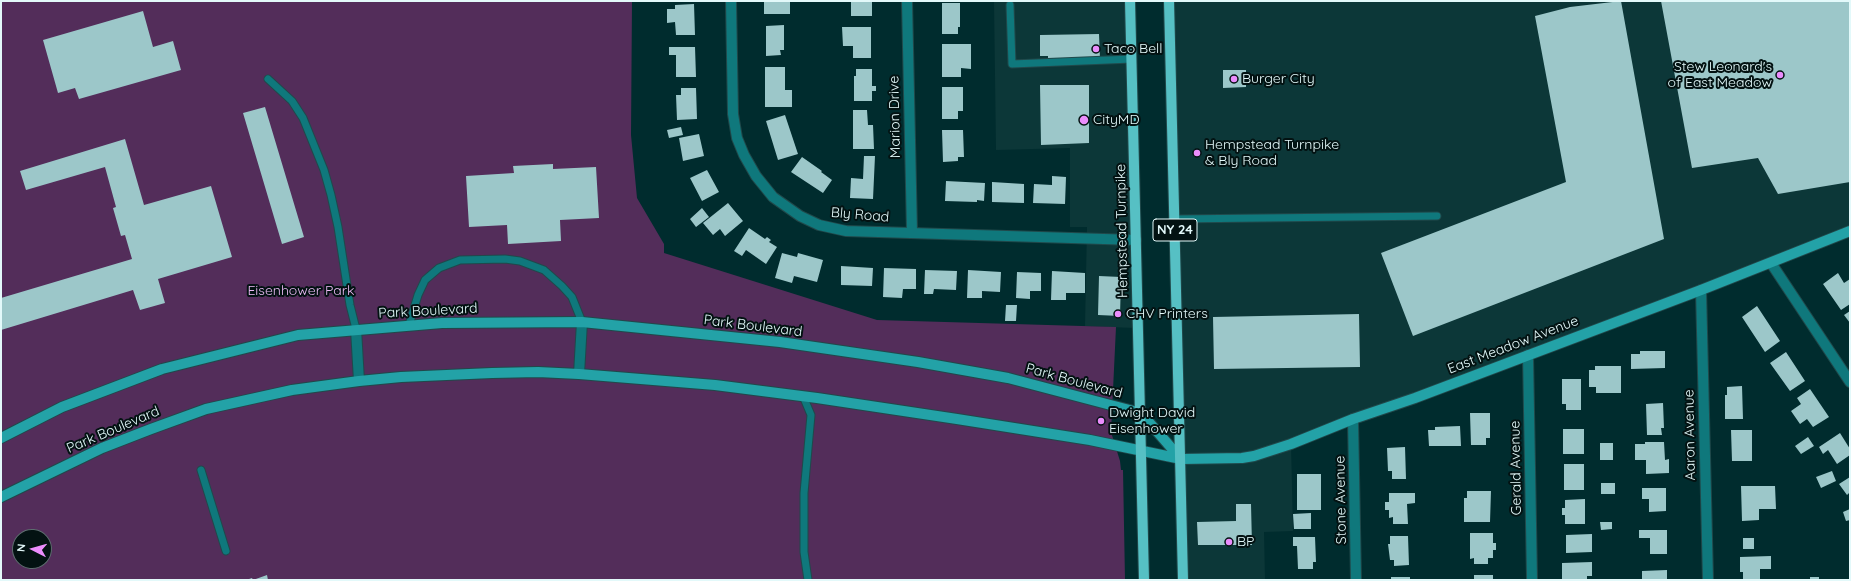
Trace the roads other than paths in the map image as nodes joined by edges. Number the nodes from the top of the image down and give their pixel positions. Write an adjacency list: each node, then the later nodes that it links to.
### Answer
1 (731, 1): 11 (street, Bly Road)
2 (907, 1): 11 (street, Marion Drive)
3 (1130, 1): 6 (main road, Hempstead Turnpike / NY 24)
4 (1169, 1): 9 (main road, NY 24)
5 (1010, 5): 6 (lane)
6 (1132, 59): 12 (main road, Hempstead Turnpike / NY 24)
7 (268, 79): 17 (lane)
8 (1436, 216): 9 (lane)
9 (1175, 219): 27 (main road, NY 24)
10 (1850, 232): 13 (street, East Meadow Avenue)
11 (912, 233): 12 (street, Bly Road)
12 (1136, 240): 23 (main road, Hempstead Turnpike / NY 24)
13 (1771, 263): 14 (street, East Meadow Avenue); 21 (street)
14 (1701, 290): 18 (street, East Meadow Avenue); 36 (street, Aaron Avenue)
15 (582, 322): 16 (street, Park Boulevard); 16 (lane); 19 (street); 23 (street, Park Boulevard)
16 (409, 325): 17 (street, Park Boulevard)
17 (356, 329): 20 (street); 25 (street, Park Boulevard)
18 (1528, 355): 24 (street, East Meadow Avenue); 35 (street, Gerald Avenue)
19 (579, 374): 20 (street, Park Boulevard); 22 (street, Park Boulevard)
20 (359, 381): 29 (street, Park Boulevard)
21 (1850, 382)
22 (802, 396): 26 (street, Park Boulevard); 31 (lane)
23 (1141, 413): 26 (main road, Hempstead Turnpike / NY 24); 27 (street)
24 (1353, 419): 27 (street, East Meadow Avenue); 34 (street, Stone Avenue)
25 (1, 438)
26 (1141, 450): 27 (street, East Meadow Avenue); 32 (main road, Hempstead Turnpike / NY 24)
27 (1181, 459): 33 (main road, NY 24)
28 (201, 470): 30 (lane)
29 (1, 497)
30 (226, 550)
31 (808, 580)
32 (1144, 580)
33 (1183, 580)
34 (1356, 580)
35 (1532, 580)
36 (1708, 580)

